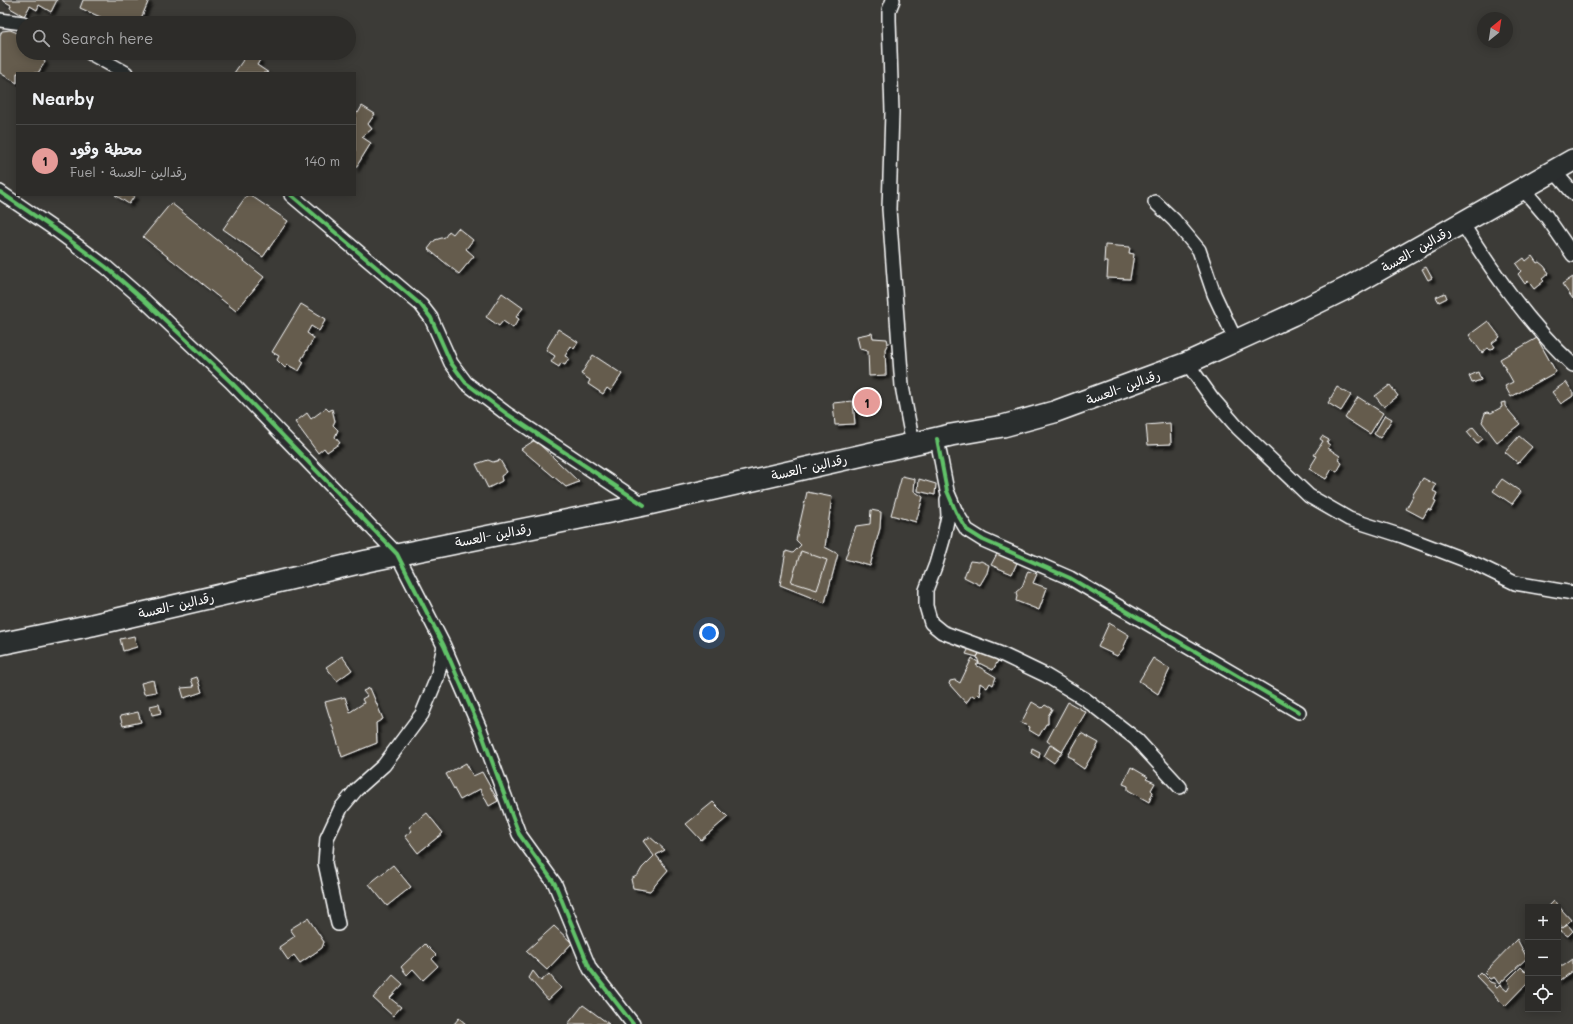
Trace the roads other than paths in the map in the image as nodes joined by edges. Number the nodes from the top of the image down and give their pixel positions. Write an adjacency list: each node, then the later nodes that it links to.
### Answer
1 (893, 0): 19 (street)
2 (0, 20): 3 (street)
3 (16, 22)
4 (103, 60): 5 (street)
5 (124, 72)
6 (1573, 160): 7 (main road, رقدالين -العسة)
7 (1554, 171): 8 (main road, رقدالين -العسة); 10 (street)
8 (1523, 189): 13 (main road, رقدالين -العسة); 14 (street)
9 (0, 192): 22 (street)
10 (1573, 193)
11 (292, 196): 21 (street)
12 (1154, 202): 15 (street)
13 (1462, 223): 15 (main road, رقدالين -العسة); 17 (street)
14 (1573, 255)
15 (1236, 341): 16 (main road, رقدالين -العسة)
16 (1187, 363): 18 (main road, رقدالين -العسة); 23 (street)
17 (1573, 365)
18 (937, 439): 19 (main road, رقدالين -العسة); 20 (street)
19 (913, 444): 21 (main road, رقدالين -العسة)
20 (947, 491): 26 (street); 27 (street)
21 (644, 504): 22 (main road, رقدالين -العسة)
22 (397, 554): 24 (main road, رقدالين -العسة); 25 (street)
23 (1573, 593)
24 (0, 644)
25 (444, 646): 28 (street); 29 (street)
26 (1299, 712)
27 (1180, 787)
28 (338, 924)
29 (633, 1024)

